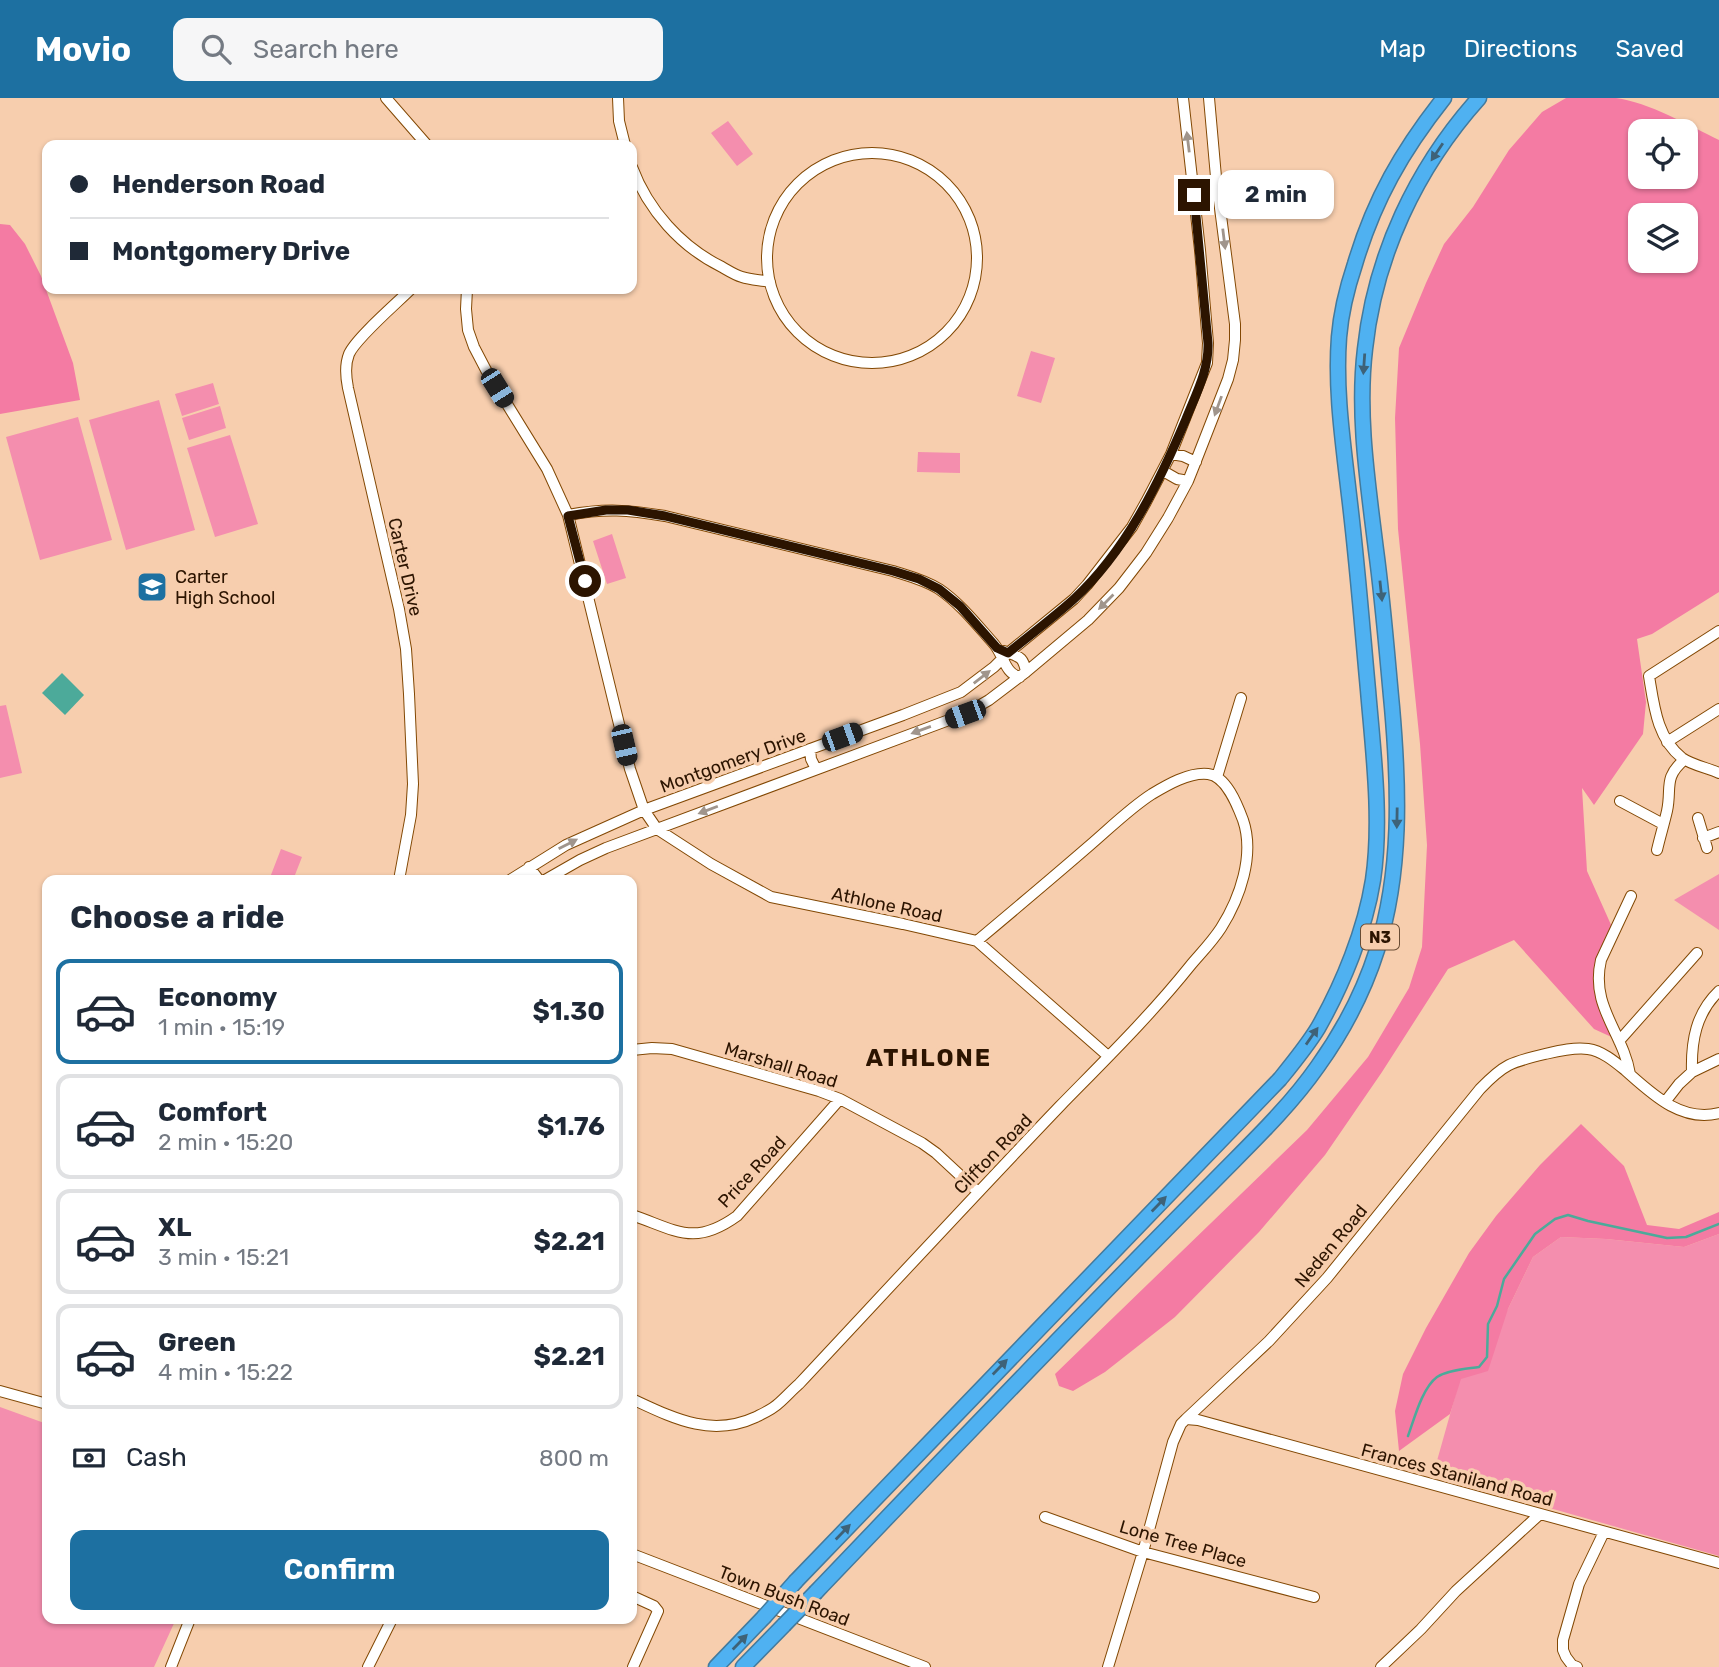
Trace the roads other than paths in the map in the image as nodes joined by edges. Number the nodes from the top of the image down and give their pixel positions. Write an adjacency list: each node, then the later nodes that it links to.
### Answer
1 (386, 98): 7 (street)
2 (618, 98): 8 (street)
3 (1183, 98): 13 (street, Montgomery Drive, one-way to 3)
4 (1209, 98): 14 (street, Montgomery Drive, one-way to 14)
5 (1444, 98): 75 (highway, N3, one-way to 5, bridge)
6 (1479, 98): 76 (highway, N3, one-way to 76, bridge)
7 (422, 140)
8 (624, 140)
9 (637, 178): 10 (street)
10 (769, 282): 10 (street)
11 (406, 294): 39 (street, Carter Drive)
12 (467, 294): 17 (street, Athlone Road)
13 (1171, 454): 14 (street); 15 (street, Montgomery Drive)
14 (1196, 462): 16 (street, Montgomery Drive)
15 (1163, 471): 16 (street); 19 (street, Montgomery Drive)
16 (1188, 481): 20 (street, Montgomery Drive, one-way to 20)
17 (568, 516): 19 (street); 32 (street, Athlone Road)
18 (1719, 631): 23 (street)
19 (1006, 655): 20 (street); 20 (street); 24 (street, Montgomery Drive, one-way to 19)
20 (1023, 675): 27 (street, Montgomery Drive, one-way to 27)
21 (1241, 698): 30 (street)
22 (1719, 709): 23 (street)
23 (1667, 742): 26 (street)
24 (823, 744): 25 (street, Montgomery Drive); 27 (street)
25 (810, 749): 28 (street); 32 (street, Montgomery Drive)
26 (1684, 760): 29 (street); 34 (street)
27 (831, 763): 28 (street, Montgomery Drive)
28 (817, 769): 35 (street, Montgomery Drive, one-way to 35)
29 (1719, 773)
30 (1217, 777): 44 (street); 49 (street, Clifton Road)
31 (1620, 801): 34 (street)
32 (644, 810): 35 (street, Athlone Road); 38 (street, Montgomery Drive, one-way to 32)
33 (1698, 818): 36 (street)
34 (1663, 824): 37 (street)
35 (657, 829): 42 (street, Montgomery Drive); 44 (street, Athlone Road)
36 (1719, 832)
37 (1657, 850)
38 (529, 867): 40 (street, Montgomery Drive); 41 (street)
39 (400, 875)
40 (519, 875)
41 (535, 875)
42 (554, 875)
43 (1631, 896): 47 (street)
44 (977, 941): 49 (street, Athlone Road)
45 (1697, 953): 47 (street)
46 (1719, 991): 51 (street)
47 (1619, 1041): 52 (street)
48 (637, 1050): 53 (street, Marshall Road)
49 (1108, 1056): 56 (street, Clifton Road)
50 (1719, 1059): 51 (street)
51 (1692, 1072): 54 (street)
52 (1630, 1074): 54 (street, Neden Road); 61 (street, Neden Road)
53 (839, 1099): 56 (street, Marshall Road); 57 (street, Price Road)
54 (1665, 1102): 55 (street, Neden Road)
55 (1719, 1113)
56 (978, 1192): 59 (street, Clifton Road)
57 (637, 1217)
58 (0, 1391): 60 (street)
59 (637, 1401)
60 (42, 1403)
61 (1186, 1419): 62 (street, Frances Staniland Road); 65 (street, Neden Road)
62 (1540, 1514): 64 (street, Frances Staniland Road); 79 (street)
63 (1045, 1517): 65 (street, Lone Tree Place)
64 (1604, 1532): 67 (street, Frances Staniland Road); 80 (street)
65 (1143, 1552): 68 (street, Lone Tree Place); 78 (street, Neden Road)
66 (637, 1556): 77 (street, Town Bush Road)
67 (1719, 1563)
68 (1314, 1597)
69 (637, 1598): 74 (street)
70 (188, 1624): 72 (street)
71 (390, 1624): 73 (street)
72 (171, 1667)
73 (368, 1667)
74 (633, 1667)
75 (716, 1667)
76 (743, 1667)
77 (925, 1667)
78 (1108, 1667)
79 (1381, 1667)
80 (1577, 1667)

